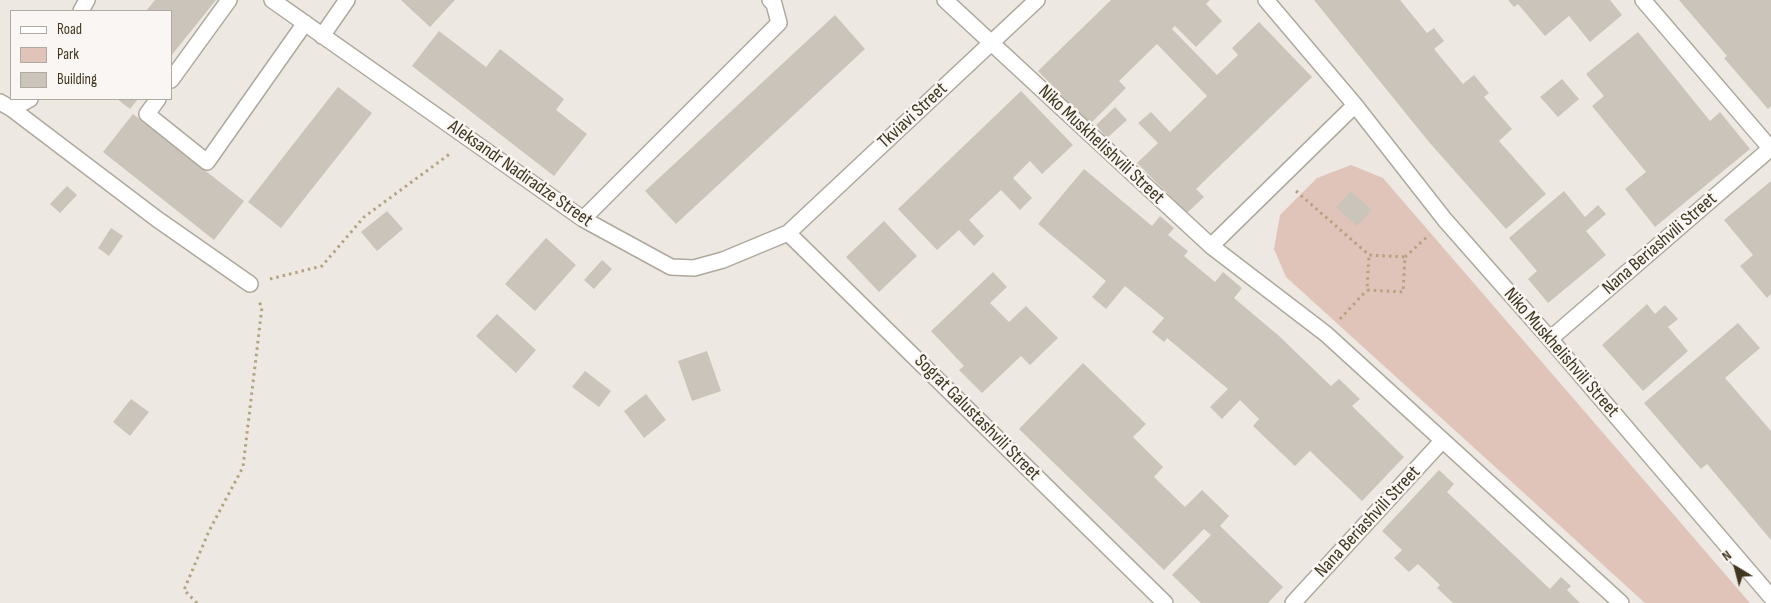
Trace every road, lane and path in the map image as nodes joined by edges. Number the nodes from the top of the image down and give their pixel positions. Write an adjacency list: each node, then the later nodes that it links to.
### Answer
1 (229, 0): 12 (street)
2 (272, 0): 9 (street, Aleksandr Nadiradze Street)
3 (347, 0): 10 (street)
4 (770, 0): 20 (street)
5 (945, 0): 11 (street, Niko Muskhelishvili Street)
6 (1036, 0): 11 (street, Tkviavi Street)
7 (1266, 0): 15 (street, Niko Muskhelishvili Street)
8 (1643, 0): 18 (street)
9 (305, 23): 10 (street, Aleksandr Nadiradze Street); 14 (street)
10 (322, 36): 17 (street, Aleksandr Nadiradze Street)
11 (991, 43): 22 (street, Tkviavi Street); 23 (street, Niko Muskhelishvili Street)
12 (172, 79)
13 (27, 100): 16 (street)
14 (157, 100)
15 (1355, 105): 19 (street); 21 (street, Niko Muskhelishvili Street)
16 (6, 106): 26 (street)
17 (470, 139): 20 (street, Aleksandr Nadiradze Street); 26 (path)
18 (1771, 148): 29 (street, Nana Beriashvili Street)
19 (1280, 177): 23 (street); 24 (path)
20 (583, 220): 22 (street, Aleksandr Nadiradze Street)
21 (1445, 220): 25 (path); 29 (street, Niko Muskhelishvili Street)
22 (788, 233): 33 (street, Sograt Galustashvili Street)
23 (1211, 246): 28 (street, Niko Muskhelishvili Street)
24 (1370, 255): 25 (path); 27 (path)
25 (1405, 257): 27 (path)
26 (250, 284): 32 (path)
27 (1367, 290): 28 (path)
28 (1326, 334): 30 (street, Niko Muskhelishvili Street)
29 (1550, 339): 31 (street, Niko Muskhelishvili Street)
30 (1442, 441): 34 (street, Nana Beriashvili Street); 35 (street, Niko Muskhelishvili Street)
31 (1771, 597)
32 (197, 603)
33 (1165, 603)
34 (1293, 603)
35 (1621, 603)

